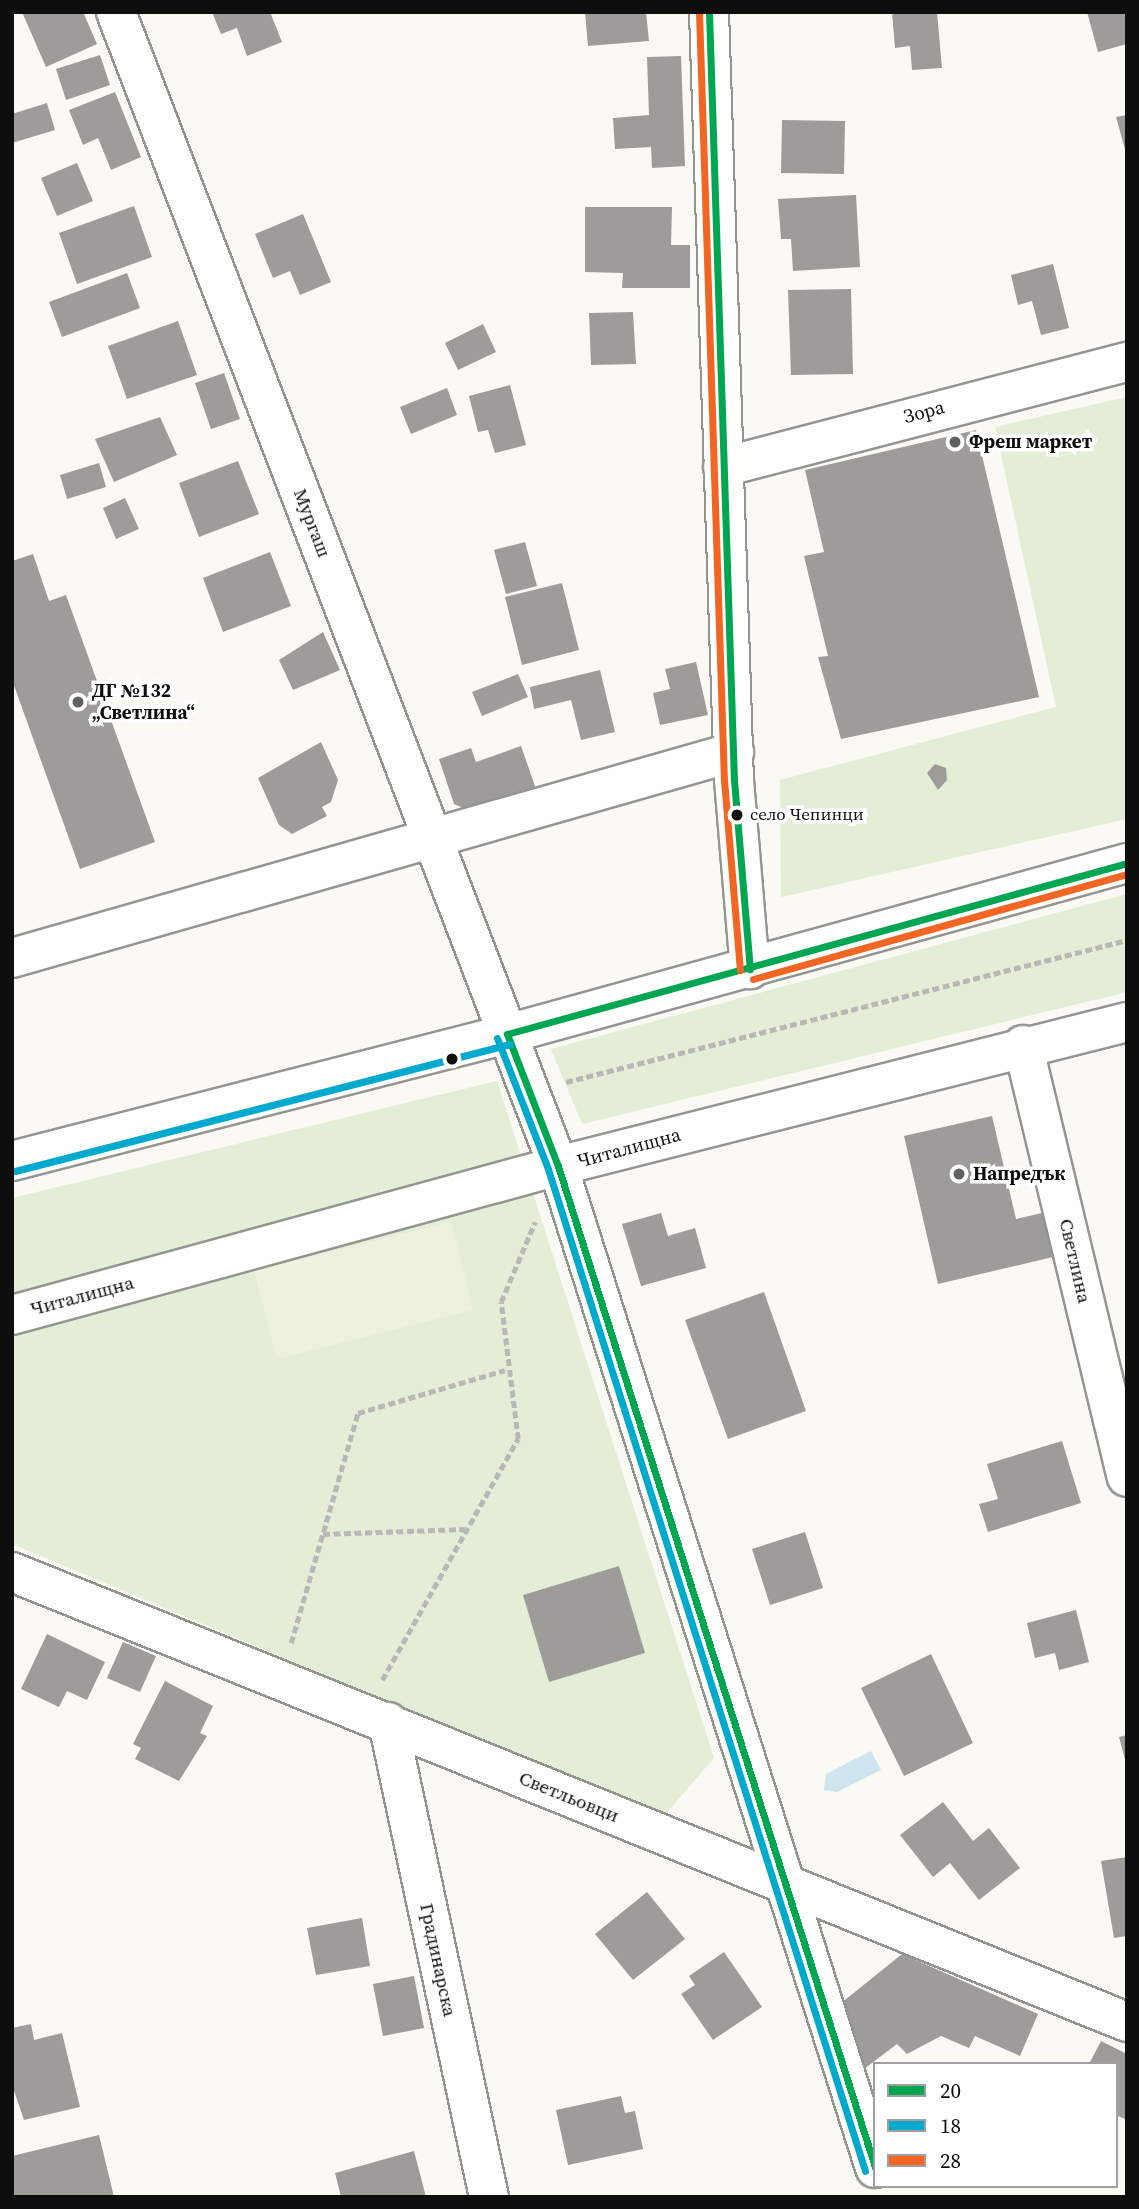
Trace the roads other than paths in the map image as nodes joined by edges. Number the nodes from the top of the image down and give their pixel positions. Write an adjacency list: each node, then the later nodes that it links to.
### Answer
1 (116, 12): 6 (street, Мургаш)
2 (709, 12): 4 (street)
3 (1127, 362): 4 (street, Зора)
4 (723, 467): 5 (street)
5 (734, 752): 6 (street); 9 (street)
6 (433, 837): 8 (street); 11 (street, Мургаш)
7 (1127, 863): 9 (street)
8 (12, 958)
9 (750, 969): 11 (street)
10 (1127, 1022): 12 (street, Читалищна)
11 (507, 1034): 13 (street); 14 (street, Мургаш)
12 (1023, 1045): 14 (street, Читалищна); 16 (street, Светлина)
13 (12, 1161)
14 (558, 1166): 15 (street, Читалищна); 19 (street, Мургаш)
15 (12, 1315)
16 (1127, 1477)
17 (12, 1572): 18 (street, Светльовци)
18 (375, 1719): 19 (street, Светльовци); 22 (street, Градинарска)
19 (787, 1887): 20 (street, Светльовци); 21 (street, Мургаш)
20 (1127, 2022)
21 (873, 2162)
22 (489, 2197)

